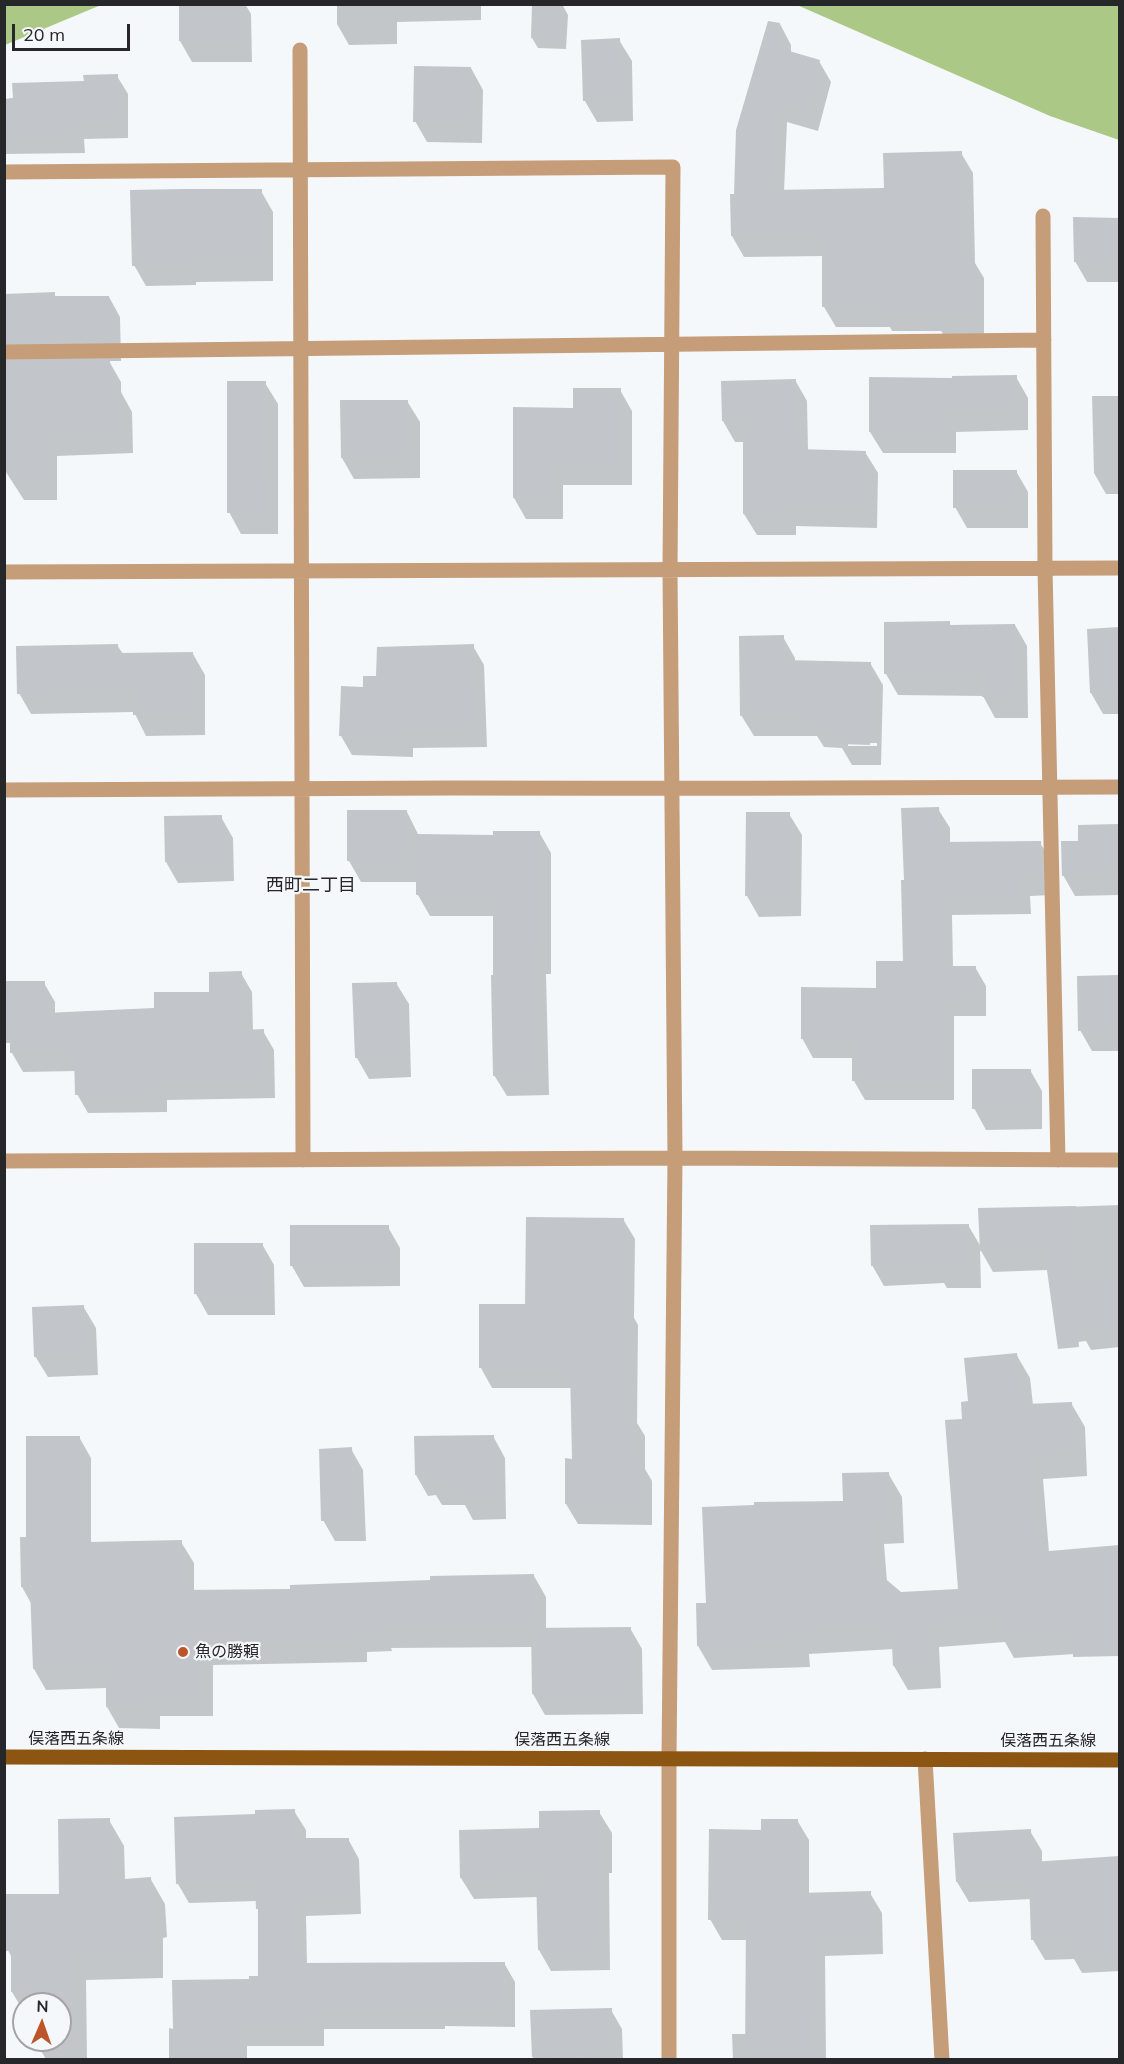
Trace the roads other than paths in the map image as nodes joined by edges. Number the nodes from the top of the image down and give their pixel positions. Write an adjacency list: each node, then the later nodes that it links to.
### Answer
1 (300, 50): 2 (street)
2 (301, 169): 3 (street); 6 (street); 7 (street)
3 (4, 172)
4 (1043, 216): 5 (street)
5 (1044, 340): 6 (street); 9 (street)
6 (672, 345): 7 (street); 11 (street)
7 (301, 349): 8 (street); 13 (street)
8 (4, 352)
9 (1045, 568): 10 (street); 11 (street); 16 (street)
10 (1119, 568)
11 (670, 570): 13 (street); 17 (street)
12 (4, 572): 13 (street)
13 (302, 572): 14 (street)
14 (302, 787): 17 (street); 18 (street); 20 (street)
15 (1119, 787): 16 (street)
16 (1048, 788): 17 (street); 21 (street)
17 (672, 789): 19 (street)
18 (4, 790)
19 (675, 1158): 20 (street); 21 (street); 25 (street)
20 (303, 1160): 23 (street)
21 (1058, 1160): 22 (street)
22 (1119, 1160)
23 (4, 1161)
24 (4, 1757): 25 (main road, 俣落西五条線)
25 (669, 1758): 26 (main road, 俣落西五条線); 28 (street)
26 (925, 1759): 27 (main road, 俣落西五条線); 29 (street)
27 (1119, 1760)
28 (669, 2060)
29 (942, 2060)

